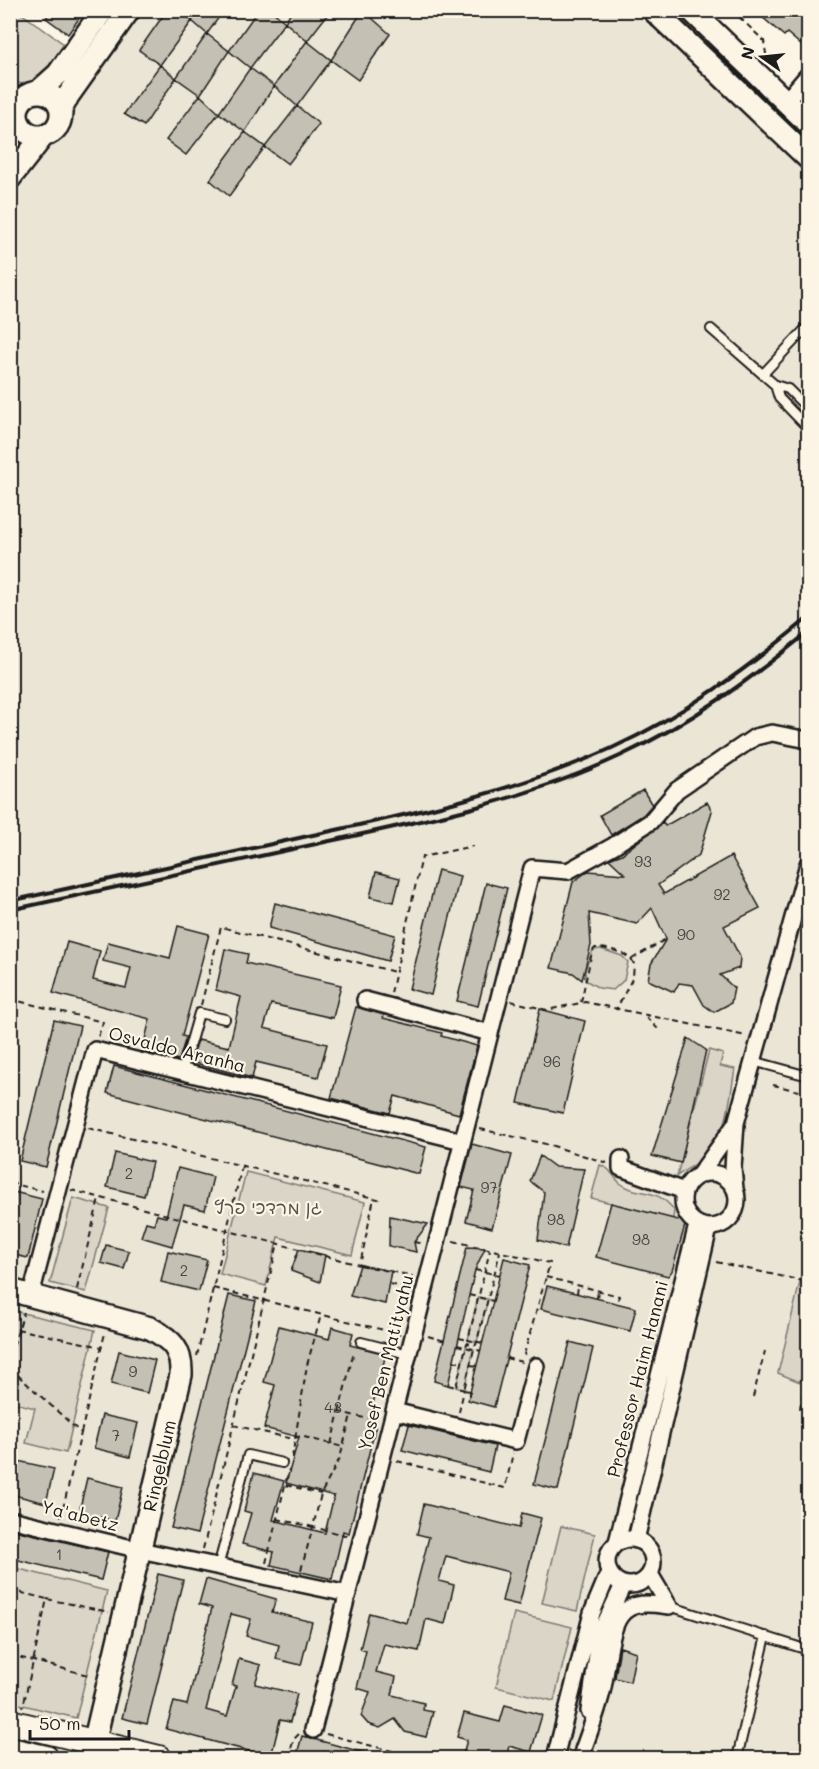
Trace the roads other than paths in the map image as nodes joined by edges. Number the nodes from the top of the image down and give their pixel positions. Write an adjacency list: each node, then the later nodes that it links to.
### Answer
1 (103, 10): 7 (street)
2 (129, 10): 9 (street)
3 (653, 10): 13 (street)
4 (691, 10): 8 (street)
5 (808, 75): 8 (street)
6 (10, 85): 7 (street)
7 (37, 92): 9 (street); 10 (street)
8 (785, 102): 11 (street)
9 (61, 110): 12 (street)
10 (14, 122): 12 (street)
11 (808, 123)
12 (43, 136): 14 (street)
13 (806, 157)
14 (10, 178)
15 (808, 326): 17 (lane)
16 (711, 329): 17 (lane)
17 (763, 374): 18 (lane)
18 (776, 385): 19 (lane); 20 (lane)
19 (808, 409)
20 (808, 428)
21 (808, 740): 25 (street, Yosef Ben Matityahu)
22 (808, 864): 26 (street)
23 (365, 1000): 25 (street)
24 (225, 1019): 27 (lane)
25 (490, 1033): 30 (street, Yosef Ben Matityahu)
26 (753, 1061): 28 (lane); 29 (street)
27 (182, 1072): 30 (street, Osvaldo Aranha); 37 (street, Osvaldo Aranha)
28 (808, 1076)
29 (736, 1123): 32 (street); 33 (street)
30 (462, 1141): 39 (street, Yosef Ben Matityahu)
31 (621, 1163): 34 (street)
32 (699, 1175): 33 (street); 34 (street)
33 (735, 1189): 35 (street)
34 (684, 1191): 35 (street)
35 (703, 1226): 44 (street, Professor Haim Hanani); 45 (street, Professor Haim Hanani)
36 (10, 1290): 37 (street, Ringelblum)
37 (31, 1296): 46 (street, Ringelblum)
38 (359, 1340): 39 (lane)
39 (408, 1354): 41 (street, Yosef Ben Matityahu)
40 (529, 1364): 41 (street)
41 (392, 1418): 51 (street, Yosef Ben Matityahu)
42 (282, 1463): 47 (lane)
43 (10, 1519): 46 (street, Ya'abetz)
44 (636, 1540): 45 (street); 49 (street)
45 (617, 1542): 48 (street)
46 (140, 1551): 47 (street); 58 (street, Ringelblum)
47 (218, 1567): 51 (street)
48 (609, 1572): 50 (street); 62 (street)
49 (650, 1574): 50 (street); 52 (street)
50 (623, 1585): 59 (street)
51 (348, 1594): 56 (street, Yosef Ben Matityahu)
52 (669, 1606): 53 (lane); 59 (street)
53 (766, 1636): 54 (lane); 63 (lane)
54 (808, 1650)
55 (14, 1723): 58 (main road)
56 (313, 1730)
57 (10, 1749): 60 (main road)
58 (92, 1750): 61 (main road)
59 (582, 1754)
60 (46, 1758)
61 (159, 1758)
62 (555, 1758)
63 (737, 1758)

